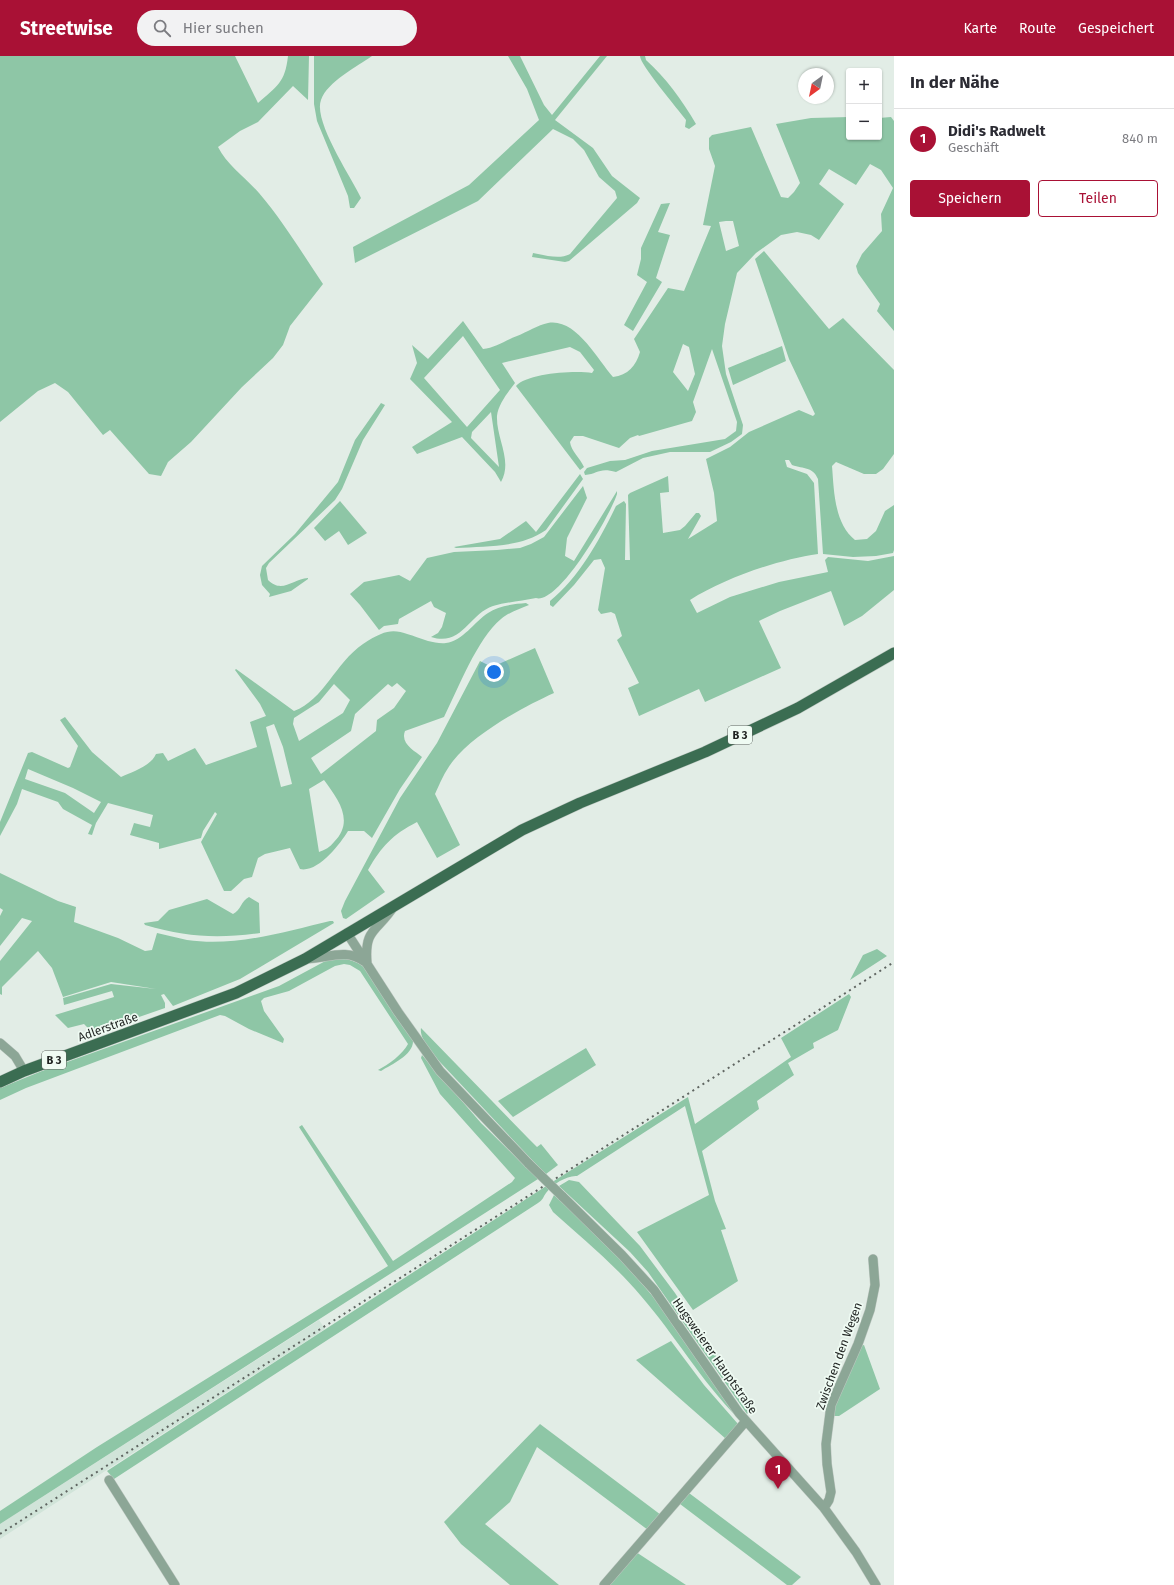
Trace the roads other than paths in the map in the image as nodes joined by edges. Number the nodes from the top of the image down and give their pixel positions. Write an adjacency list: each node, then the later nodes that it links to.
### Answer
1 (894, 653): 2 (main road, B 3)
2 (394, 906): 3 (main road, B 3); 5 (street)
3 (347, 933): 4 (main road, B 3); 5 (street, Hugsweierer Hauptstraße)
4 (305, 959): 5 (street); 7 (main road, Adlerstraße / B 3)
5 (367, 964): 10 (street, Hugsweierer Hauptstraße, bridge)
6 (0, 1043): 7 (street)
7 (24, 1071): 8 (main road, Adlerstraße / B 3)
8 (0, 1082)
9 (873, 1260): 12 (street, Zwischen den Wegen)
10 (746, 1420): 12 (street, Hugsweierer Hauptstraße); 14 (street)
11 (109, 1480): 13 (street)
12 (824, 1508): 15 (street, Hugsweierer Hauptstraße)
13 (175, 1585)
14 (604, 1585)
15 (876, 1585)

